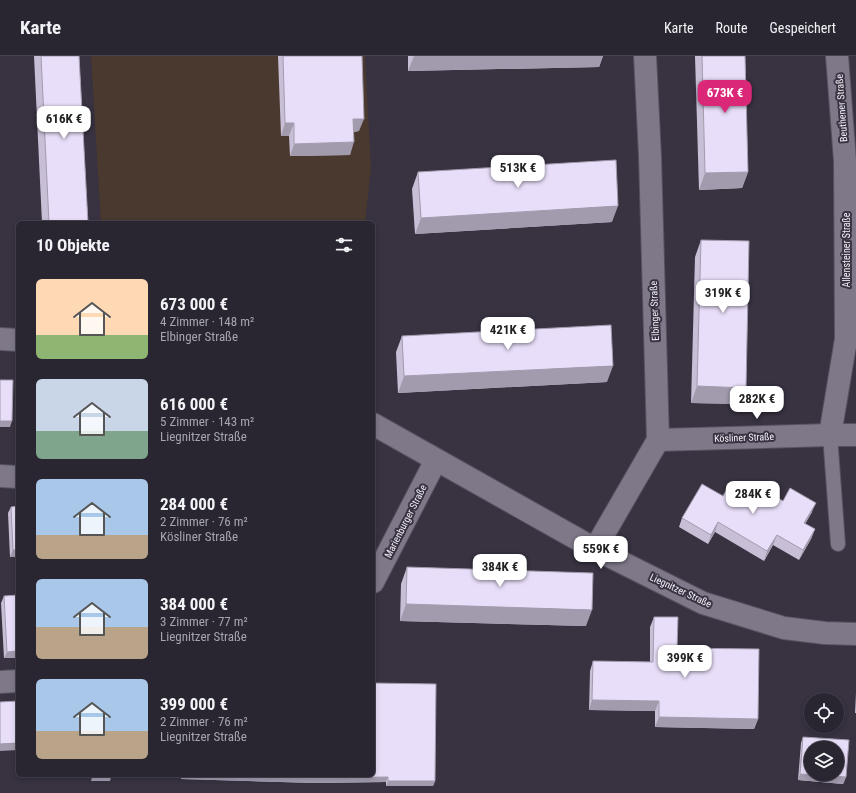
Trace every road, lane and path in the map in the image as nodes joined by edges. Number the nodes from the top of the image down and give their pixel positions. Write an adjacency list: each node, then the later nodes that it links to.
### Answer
1 (645, 56): 10 (street, Elbinger Straße)
2 (837, 56): 3 (street, Beuthener Straße)
3 (845, 161): 5 (street, Allensteiner Straße)
4 (0, 339): 6 (street)
5 (851, 339): 8 (street, Allensteiner Straße)
6 (16, 340)
7 (375, 425): 11 (street, Liegnitzer Straße)
8 (830, 435): 9 (street, Kösliner Straße); 10 (street, Kösliner Straße); 14 (lane)
9 (856, 435)
10 (658, 440): 15 (street)
11 (436, 460): 15 (street, Liegnitzer Straße); 16 (street, Marienburger Straße)
12 (0, 476): 13 (street)
13 (16, 477)
14 (838, 544)
15 (595, 549): 17 (street, Liegnitzer Straße)
16 (375, 578)
17 (856, 634)
18 (16, 681): 19 (street)
19 (0, 682)

